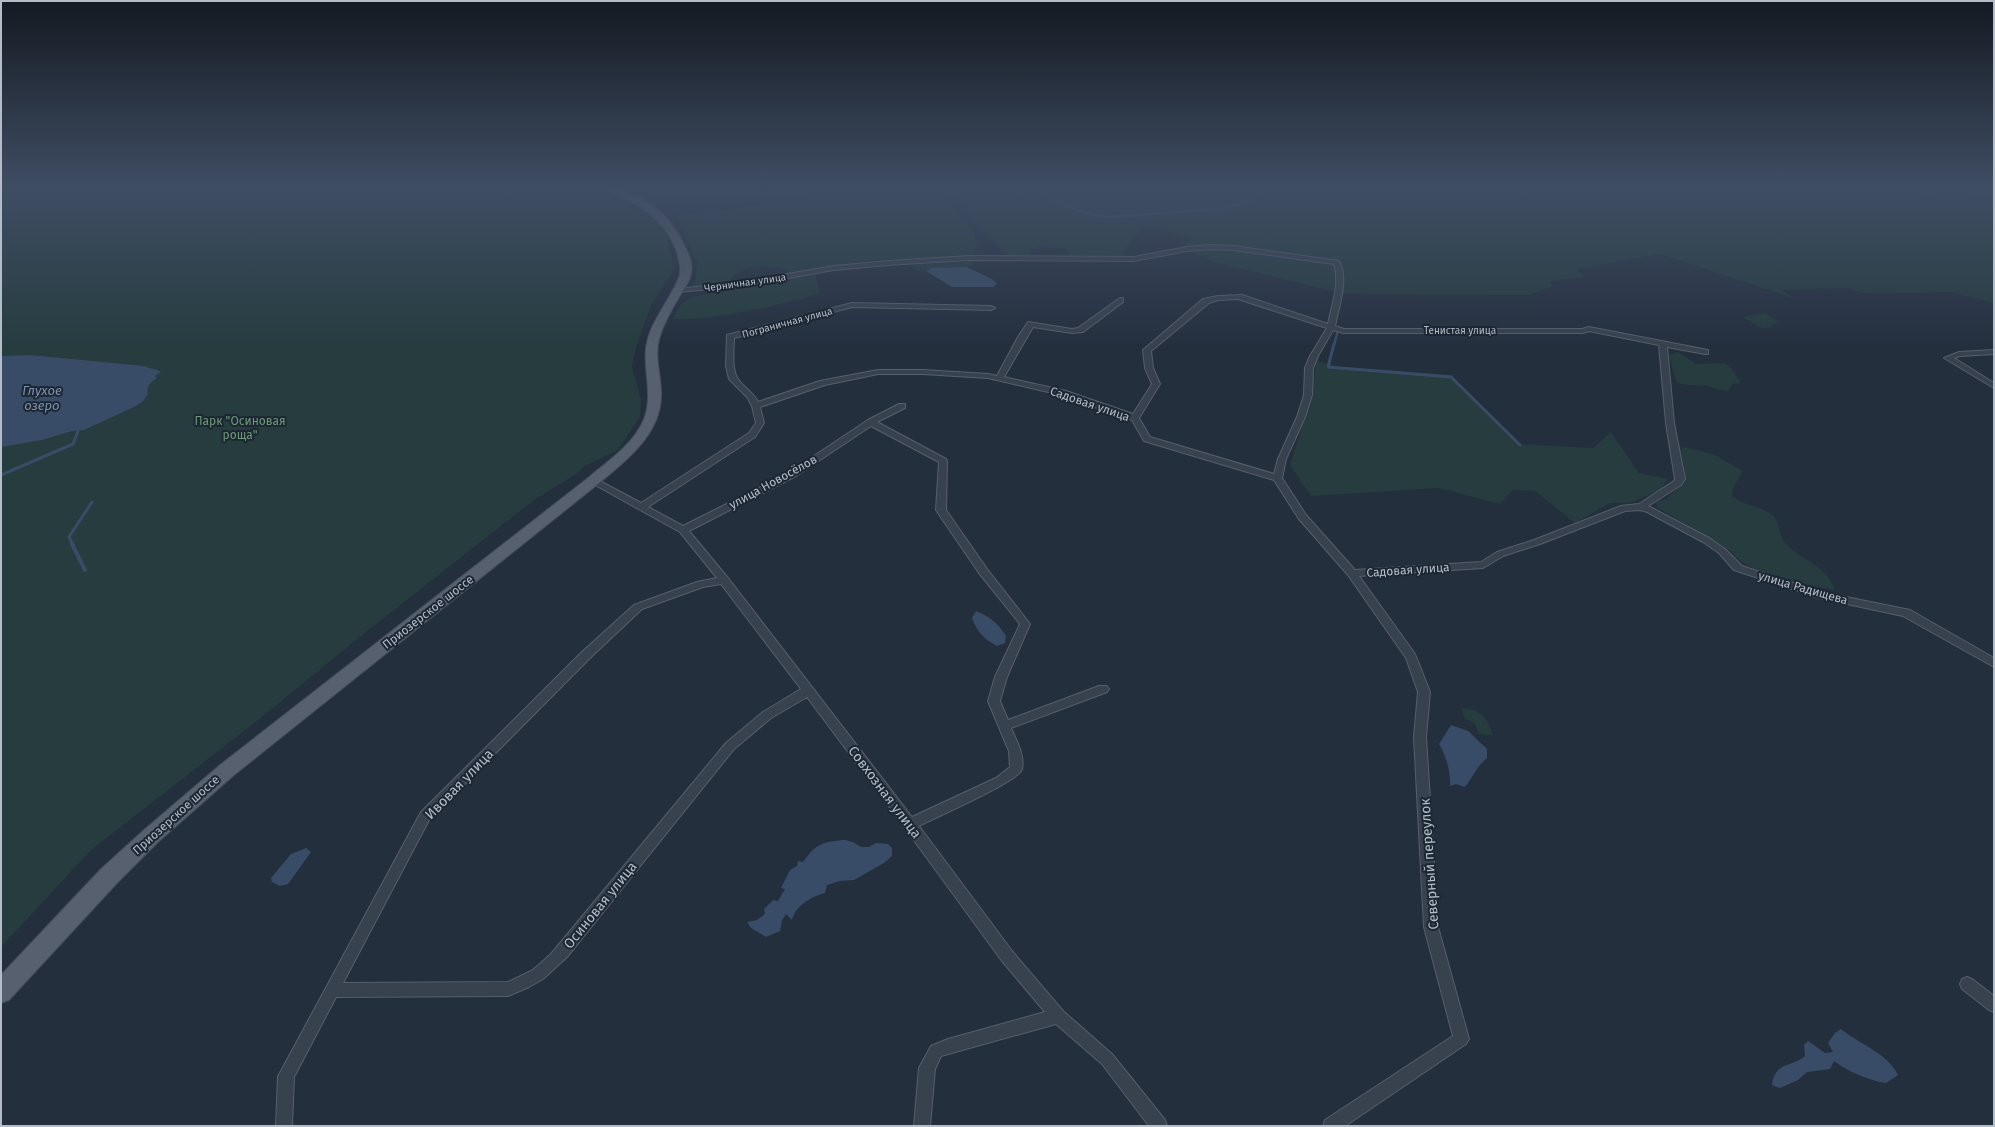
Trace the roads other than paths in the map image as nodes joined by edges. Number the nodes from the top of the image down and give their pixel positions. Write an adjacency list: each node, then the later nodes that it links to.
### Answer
1 (677, 242): 2 (main road, Приозерское шоссе)
2 (679, 290): 5 (street, Черничная улица); 16 (main road, Приозерское шоссе)
3 (1120, 300): 9 (street)
4 (991, 308): 11 (street, Пограничная улица)
5 (1331, 328): 6 (street, Тенистая улица); 13 (street, Тенистая улица); 15 (street)
6 (1663, 345): 7 (street, Тенистая улица); 18 (street)
7 (1705, 352)
8 (1994, 352): 10 (street)
9 (1000, 378): 11 (street, Садовая улица); 13 (street, Садовая улица)
10 (1994, 386)
11 (756, 406): 17 (street, Пограничная улица)
12 (902, 406): 14 (street, улица Новосёлов)
13 (1135, 418): 15 (street, Садовая улица)
14 (871, 422): 19 (street, улица Новосёлов); 25 (street)
15 (1277, 478): 20 (street, Садовая улица)
16 (592, 481): 17 (street, Совхозная улица); 29 (main road, Приозерское шоссе)
17 (641, 507): 19 (street, Совхозная улица)
18 (1641, 508): 20 (street, Садовая улица); 22 (street, улица Радищева)
19 (683, 530): 21 (street, Совхозная улица)
20 (1352, 573): 35 (street, Северный переулок)
21 (724, 580): 24 (street, Совхозная улица); 28 (street, Ивовая улица)
22 (1994, 663)
23 (1103, 689): 25 (street)
24 (808, 691): 26 (street, Совхозная улица); 28 (street, Осиновая улица)
25 (1004, 726): 26 (street)
26 (910, 824): 31 (street, Совхозная улица)
27 (1967, 984): 30 (street)
28 (333, 990): 32 (street, Ивовая улица)
29 (1, 992)
30 (1994, 1005)
31 (1058, 1016): 33 (street); 34 (street, Совхозная улица)
32 (284, 1126)
33 (922, 1126)
34 (1158, 1126)
35 (1332, 1126)

